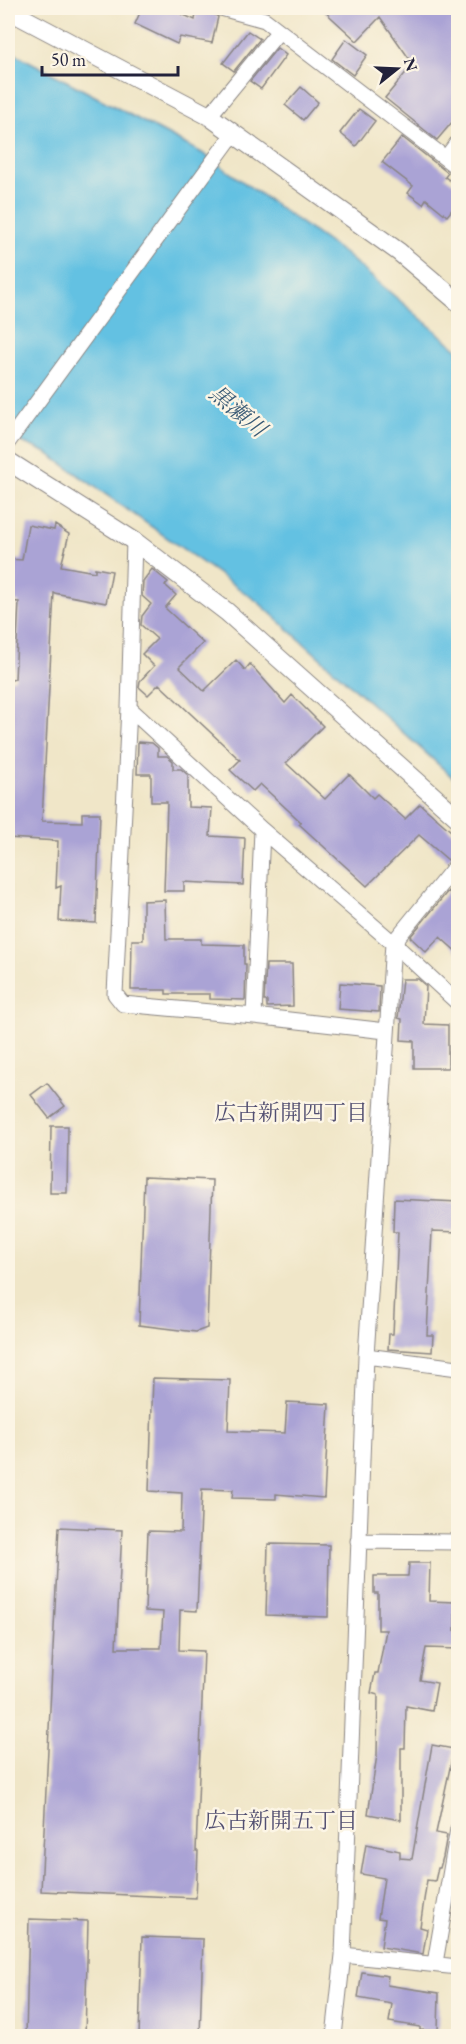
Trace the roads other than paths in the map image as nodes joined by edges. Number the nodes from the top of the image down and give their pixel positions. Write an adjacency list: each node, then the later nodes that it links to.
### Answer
1 (221, 8): 3 (street)
2 (8, 10): 5 (street)
3 (269, 14): 4 (street)
4 (279, 31): 5 (street); 8 (street)
5 (209, 116): 6 (street)
6 (229, 140): 10 (street); 11 (street)
7 (459, 142): 8 (street)
8 (446, 158): 9 (street)
9 (459, 168)
10 (459, 302)
11 (8, 442)
12 (8, 461): 13 (street)
13 (134, 541): 14 (street); 15 (street)
14 (129, 708): 16 (street); 20 (street)
15 (459, 818)
16 (262, 830): 18 (street); 20 (street)
17 (459, 863): 18 (street)
18 (393, 943): 19 (street); 21 (street)
19 (459, 1003)
20 (254, 1016): 21 (street)
21 (387, 1031): 22 (street)
22 (366, 1356): 23 (street); 24 (street)
23 (459, 1368)
24 (358, 1541): 25 (street); 27 (street)
25 (459, 1542)
26 (459, 1829): 28 (street)
27 (343, 1955): 28 (street); 30 (street)
28 (435, 1964): 29 (street)
29 (459, 1967)
30 (334, 2037)

